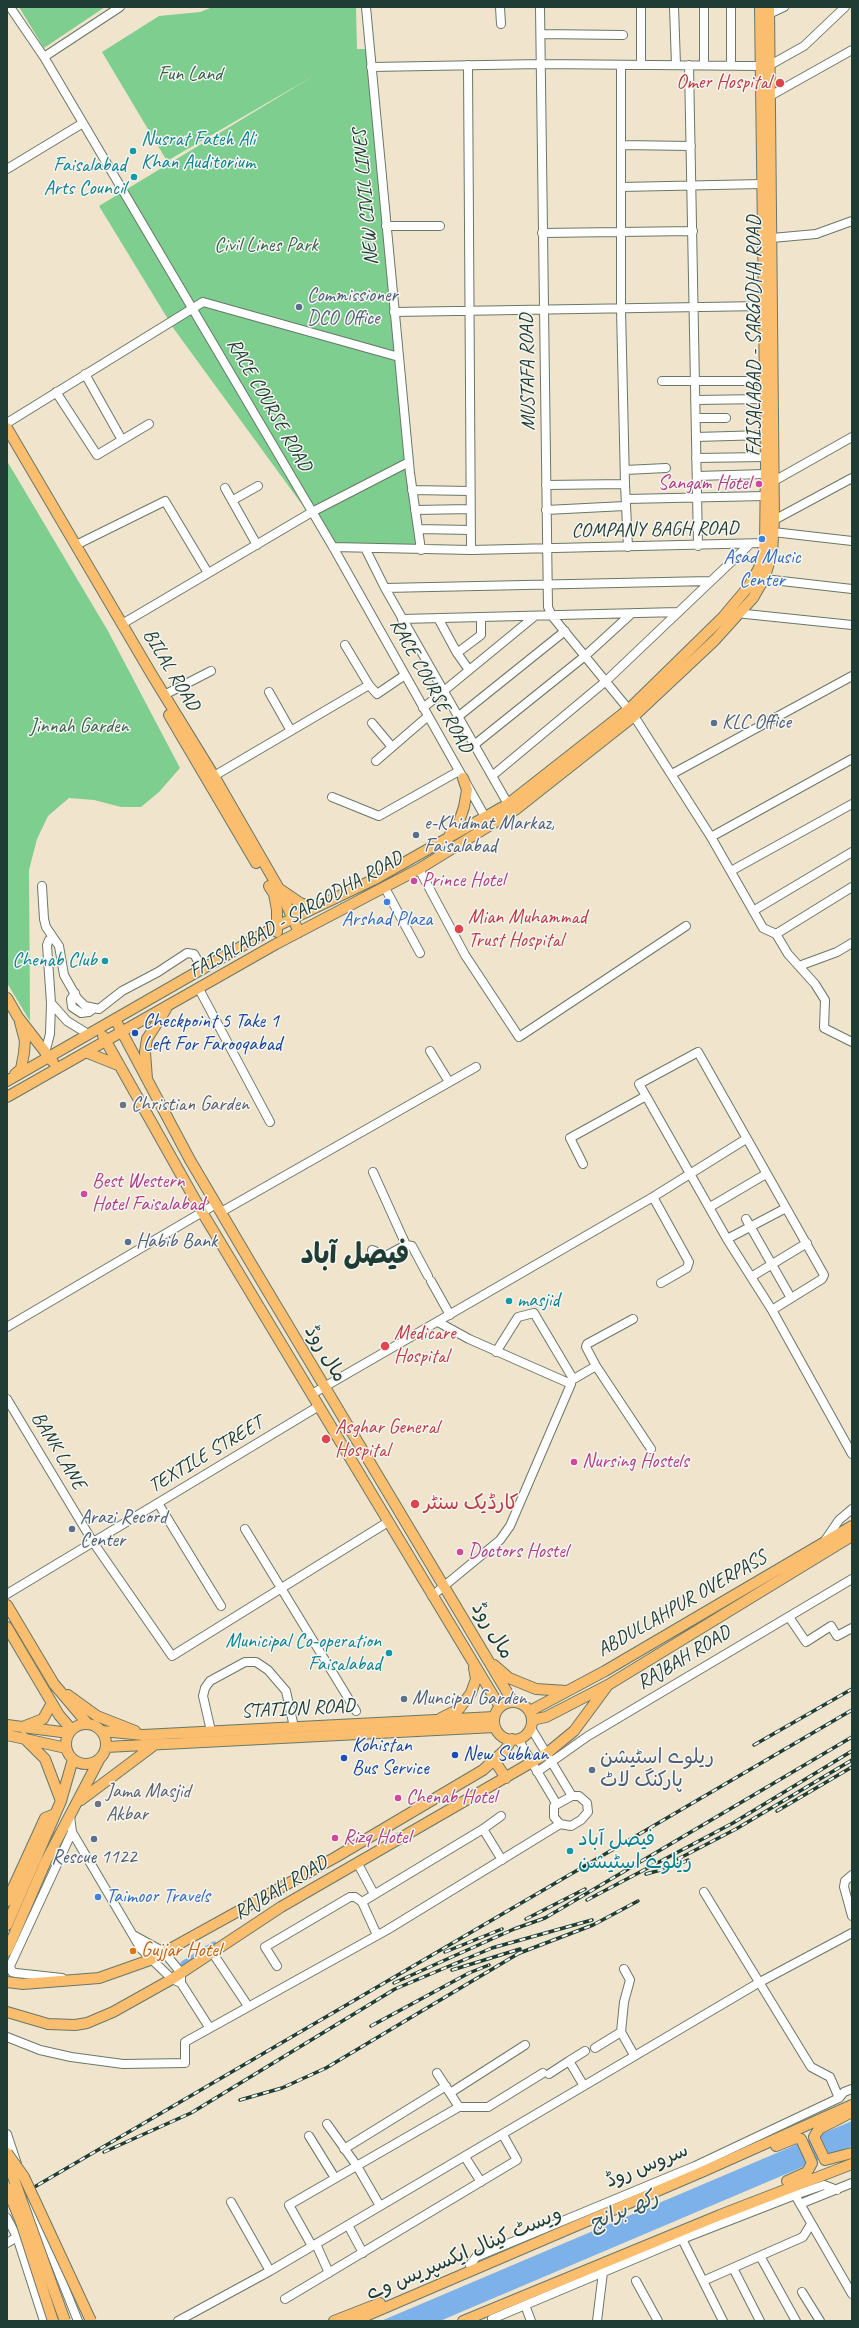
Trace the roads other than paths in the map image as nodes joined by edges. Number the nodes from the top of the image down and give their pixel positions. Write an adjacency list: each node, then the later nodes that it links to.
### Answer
1 (10, 7): 18 (street, RACE COURSE ROAD)
2 (120, 7): 18 (street)
3 (366, 7): 28 (street, NEW CIVIL LINES)
4 (500, 7): 14 (street)
5 (540, 7): 15 (street, MUSTAFA ROAD)
6 (641, 7): 21 (street)
7 (674, 7): 22 (street)
8 (704, 7): 24 (street)
9 (731, 7): 25 (street)
10 (760, 7): 26 (main road, FAISALABAD - SARGODHA ROAD)
11 (784, 7): 13 (street)
12 (845, 7): 26 (street)
13 (769, 10): 26 (main road, FAISALABAD - SARGODHA ROAD)
14 (501, 24)
15 (541, 34): 16 (street); 19 (street, MUSTAFA ROAD)
16 (623, 35)
17 (852, 50): 29 (street)
18 (44, 57): 30 (street, RACE COURSE ROAD)
19 (542, 64): 20 (street); 27 (street); 42 (street, MUSTAFA ROAD)
20 (621, 65): 21 (street); 31 (street)
21 (641, 65): 22 (street)
22 (676, 65): 23 (street)
23 (690, 65): 24 (street); 32 (street)
24 (704, 65): 25 (street)
25 (731, 65): 26 (street)
26 (765, 65): 29 (main road, FAISALABAD - SARGODHA ROAD); 34 (main road, FAISALABAD - SARGODHA ROAD)
27 (468, 66): 28 (street); 50 (street)
28 (371, 67): 38 (street, NEW CIVIL LINES)
29 (770, 96): 43 (main road, FAISALABAD - SARGODHA ROAD)
30 (83, 124): 33 (street); 46 (street, RACE COURSE ROAD)
31 (621, 145): 32 (street); 36 (street)
32 (691, 146): 35 (street)
33 (7, 169)
34 (762, 184): 35 (street); 44 (main road, FAISALABAD - SARGODHA ROAD)
35 (692, 186): 36 (street); 40 (street)
36 (621, 187): 41 (street)
37 (852, 221): 43 (street)
38 (386, 226): 39 (street); 49 (street, NEW CIVIL LINES)
39 (440, 226)
40 (693, 231): 41 (street); 45 (street)
41 (621, 232): 42 (street); 48 (street)
42 (542, 233): 47 (street, MUSTAFA ROAD)
43 (772, 238): 77 (main road, FAISALABAD - SARGODHA ROAD)
44 (763, 306): 45 (street); 54 (main road, FAISALABAD - SARGODHA ROAD)
45 (694, 307): 48 (street); 55 (street)
46 (192, 308): 51 (street); 52 (street); 91 (street, RACE COURSE ROAD)
47 (544, 309): 48 (street); 50 (street); 79 (street, MUSTAFA ROAD)
48 (621, 309): 73 (street)
49 (394, 312): 50 (street); 51 (street, NEW CIVIL LINES)
50 (469, 312): 83 (street)
51 (399, 357): 71 (street, NEW CIVIL LINES)
52 (85, 374): 56 (street); 68 (street)
53 (662, 381): 55 (street)
54 (764, 381): 55 (street); 57 (main road, FAISALABAD - SARGODHA ROAD)
55 (695, 382): 58 (street)
56 (56, 392): 61 (street); 68 (street)
57 (764, 399): 58 (street); 64 (main road, FAISALABAD - SARGODHA ROAD)
58 (695, 400): 59 (street)
59 (696, 418): 60 (street); 65 (street)
60 (726, 418)
61 (7, 422)
62 (149, 424): 68 (street)
63 (7, 428): 99 (main road, BILAL ROAD)
64 (765, 435): 65 (street); 69 (main road, FAISALABAD - SARGODHA ROAD)
65 (696, 437): 70 (street)
66 (852, 437): 77 (street)
67 (7, 440): 168 (main road, BILAL ROAD)
68 (122, 440)
69 (765, 457): 70 (street); 74 (main road, FAISALABAD - SARGODHA ROAD)
70 (696, 458): 75 (street)
71 (409, 462): 82 (street, NEW CIVIL LINES); 91 (street)
72 (666, 468): 73 (street)
73 (625, 470): 78 (street)
74 (765, 474): 75 (street); 84 (main road, FAISALABAD - SARGODHA ROAD)
75 (697, 476): 85 (street)
76 (852, 478): 92 (street)
77 (774, 481): 92 (main road, FAISALABAD - SARGODHA ROAD)
78 (624, 484): 79 (street); 87 (street)
79 (546, 485): 90 (street, MUSTAFA ROAD)
80 (258, 486): 86 (street)
81 (225, 488): 86 (street)
82 (412, 490): 83 (street); 89 (street, NEW CIVIL LINES)
83 (470, 491): 88 (street)
84 (765, 496): 85 (street); 97 (main road, FAISALABAD - SARGODHA ROAD)
85 (697, 498): 87 (street); 101 (street)
86 (233, 500): 98 (street)
87 (626, 503): 90 (street); 103 (street)
88 (470, 509): 89 (street); 94 (street)
89 (415, 510): 93 (street, NEW CIVIL LINES)
90 (546, 510): 105 (street, MUSTAFA ROAD)
91 (312, 512): 98 (street); 102 (street, RACE COURSE ROAD)
92 (774, 520): 95 (main road, FAISALABAD - SARGODHA ROAD)
93 (418, 529): 94 (street); 106 (street, NEW CIVIL LINES)
94 (471, 530): 107 (street)
95 (773, 532): 96 (street); 109 (main road, FAISALABAD - SARGODHA ROAD)
96 (852, 541)
97 (765, 543): 100 (street, COMPANY BAGH ROAD); 115 (main road, FAISALABAD - SARGODHA ROAD)
98 (256, 544): 108 (street)
99 (76, 545): 108 (street); 123 (main road, BILAL ROAD)
100 (748, 545): 101 (street, COMPANY BAGH ROAD); 110 (street)
101 (698, 546): 103 (street, COMPANY BAGH ROAD)
102 (333, 547): 104 (street, COMPANY BAGH ROAD); 131 (street, RACE COURSE ROAD)
103 (628, 547): 105 (street, COMPANY BAGH ROAD)
104 (365, 548): 106 (street, COMPANY BAGH ROAD); 112 (street)
105 (546, 549): 107 (street, COMPANY BAGH ROAD); 111 (street, MUSTAFA ROAD)
106 (421, 550): 107 (street, COMPANY BAGH ROAD)
107 (471, 550)
108 (208, 573): 123 (street)
109 (764, 579): 113 (street); 117 (main road, FAISALABAD - SARGODHA ROAD)
110 (710, 582): 111 (street); 114 (street)
111 (547, 584): 112 (street); 119 (street, MUSTAFA ROAD)
112 (384, 588): 122 (street)
113 (852, 589)
114 (678, 612): 116 (street); 133 (street)
115 (727, 612): 117 (street); 139 (main road, FAISALABAD - SARGODHA ROAD)
116 (631, 614): 119 (street); 128 (street)
117 (740, 614): 124 (street); 139 (main road, FAISALABAD - SARGODHA ROAD)
118 (536, 616): 119 (street); 120 (street); 129 (street)
119 (552, 616): 125 (street, MUSTAFA ROAD)
120 (481, 617): 121 (street); 127 (street)
121 (438, 618): 122 (street); 127 (street)
122 (402, 619): 135 (street)
123 (122, 624): 137 (main road, BILAL ROAD)
124 (852, 625)
125 (565, 632): 128 (street, MUSTAFA ROAD); 140 (street)
126 (345, 645): 134 (street)
127 (457, 653): 129 (street)
128 (585, 656): 133 (street, MUSTAFA ROAD); 144 (street)
129 (469, 670): 135 (street)
130 (211, 671): 137 (street)
131 (405, 675): 134 (street); 138 (street, RACE COURSE ROAD)
132 (852, 676): 148 (street)
133 (606, 681): 139 (street, MUSTAFA ROAD); 151 (street)
134 (369, 685): 143 (street)
135 (443, 690): 138 (street); 140 (street)
136 (269, 692): 143 (street)
137 (164, 695): 150 (main road, BILAL ROAD)
138 (423, 708): 141 (street, RACE COURSE ROAD)
139 (631, 713): 148 (street, MUSTAFA ROAD); 153 (main road, FAISALABAD - SARGODHA ROAD); 155 (main road, FAISALABAD - SARGODHA ROAD)
140 (459, 716): 144 (street)
141 (428, 717): 145 (street); 149 (street, RACE COURSE ROAD)
142 (372, 723): 145 (street)
143 (291, 731): 150 (street)
144 (474, 745): 151 (street)
145 (392, 747): 147 (street)
146 (852, 759): 156 (street)
147 (376, 761)
148 (672, 774): 156 (street, MUSTAFA ROAD)
149 (461, 775): 152 (street); 155 (street, RACE COURSE ROAD); 157 (main road)
150 (214, 776): 163 (main road, BILAL ROAD)
151 (492, 776): 153 (street)
152 (332, 797)
153 (508, 804): 155 (main road, FAISALABAD - SARGODHA ROAD)
154 (852, 804): 160 (street)
155 (487, 822): 157 (main road, FAISALABAD - SARGODHA ROAD); 159 (main road, FAISALABAD - SARGODHA ROAD)
156 (711, 837): 160 (street, MUSTAFA ROAD)
157 (445, 840): 165 (main road, FAISALABAD - SARGODHA ROAD)
158 (852, 852): 166 (street)
159 (419, 869): 164 (main road, FAISALABAD - SARGODHA ROAD); 169 (street)
160 (731, 871): 166 (street, MUSTAFA ROAD)
161 (42, 886): 172 (street)
162 (852, 887): 171 (street)
163 (278, 888): 165 (main road); 167 (main road, BILAL ROAD)
164 (385, 888): 170 (main road, FAISALABAD - SARGODHA ROAD); 175 (street)
165 (326, 903): 167 (main road, FAISALABAD - SARGODHA ROAD)
166 (753, 911): 171 (street, MUSTAFA ROAD)
167 (293, 918): 168 (main road, FAISALABAD - SARGODHA ROAD); 170 (main road, BILAL ROAD)
168 (277, 926): 173 (main road, BILAL ROAD); 177 (main road, FAISALABAD - SARGODHA ROAD)
169 (686, 926)
170 (299, 932): 173 (main road, FAISALABAD - SARGODHA ROAD)
171 (776, 934): 176 (street)
172 (52, 939): 178 (street); 179 (street)
173 (276, 944): 180 (main road, FAISALABAD - SARGODHA ROAD)
174 (852, 944): 176 (street)
175 (420, 953)
176 (799, 966): 190 (street)
177 (203, 970): 178 (street); 185 (main road, FAISALABAD - SARGODHA ROAD)
178 (64, 975): 179 (street)
179 (50, 980): 182 (street)
180 (199, 989): 183 (main road, FAISALABAD - SARGODHA ROAD); 202 (street)
181 (7, 998): 184 (main road)
182 (51, 1003): 187 (street); 193 (street)
183 (168, 1007): 188 (main road, FAISALABAD - SARGODHA ROAD); 199 (main road)
184 (18, 1017): 193 (main road); 197 (main road)
185 (115, 1020): 186 (main road, FAISALABAD - SARGODHA ROAD); 188 (main road, مال روڈ)
186 (99, 1029): 187 (main road, FAISALABAD - SARGODHA ROAD); 189 (main road, مال روڈ)
187 (88, 1034): 193 (main road, FAISALABAD - SARGODHA ROAD)
188 (121, 1034): 189 (main road, FAISALABAD - SARGODHA ROAD); 199 (main road, مال روڈ)
189 (106, 1041): 192 (main road, FAISALABAD - SARGODHA ROAD); 194 (main road, مال روڈ)
190 (852, 1042)
191 (430, 1051): 198 (street)
192 (88, 1052): 194 (main road); 195 (main road, FAISALABAD - SARGODHA ROAD)
193 (47, 1056): 195 (main road); 197 (main road, FAISALABAD - SARGODHA ROAD)
194 (118, 1065): 212 (main road, مال روڈ)
195 (59, 1067): 201 (main road, FAISALABAD - SARGODHA ROAD)
196 (476, 1067): 198 (street)
197 (9, 1080)
198 (449, 1082): 210 (street)
199 (148, 1083): 210 (main road, مال روڈ)
200 (646, 1096): 203 (street); 204 (street); 206 (street)
201 (7, 1097)
202 (270, 1122)
203 (746, 1139): 206 (street); 207 (street)
204 (583, 1164)
205 (373, 1172): 217 (street)
206 (690, 1173): 208 (street); 209 (street)
207 (766, 1174): 209 (street); 211 (street)
208 (653, 1196): 221 (street); 224 (street)
209 (710, 1207): 215 (street)
210 (218, 1208): 212 (street); 231 (main road, مال روڈ)
211 (786, 1208): 214 (street); 216 (street)
212 (202, 1212): 227 (street); 232 (main road, مال روڈ)
213 (746, 1219): 214 (street)
214 (750, 1227): 215 (street); 219 (street)
215 (728, 1239): 220 (street)
216 (807, 1243): 219 (street); 222 (street)
217 (406, 1245): 218 (street); 224 (street)
218 (372, 1250)
219 (771, 1263): 220 (street); 222 (street)
220 (751, 1277): 223 (street)
221 (661, 1283)
222 (791, 1298): 223 (street)
223 (772, 1310): 236 (street)
224 (450, 1315): 226 (street)
225 (633, 1319): 229 (street)
226 (438, 1322): 228 (street); 231 (street)
227 (7, 1327)
228 (496, 1352): 230 (street); 230 (street)
229 (596, 1366): 230 (street); 235 (street)
230 (572, 1382): 245 (street)
231 (324, 1388): 232 (street); 245 (main road, مال روڈ)
232 (312, 1394): 234 (main road, مال روڈ)
233 (7, 1399): 242 (street, BANK LANE)
234 (319, 1406): 237 (street, TEXTILE STREET); 239 (main road, مال روڈ)
235 (651, 1449)
236 (851, 1451)
237 (158, 1503): 242 (street, TEXTILE STREET); 250 (street)
238 (852, 1509): 243 (street)
239 (388, 1522): 246 (street); 248 (main road, مال روڈ)
240 (852, 1528): 243 (main road, ABDULLAHPUR OVERPASS); 257 (main road, ABDULLAHPUR OVERPASS)
241 (244, 1529): 246 (street)
242 (93, 1542): 246 (street, BANK LANE); 247 (street, TEXTILE STREET)
243 (824, 1542): 258 (main road, ABDULLAHPUR OVERPASS)
244 (852, 1579): 251 (street, RAJBAH ROAD)
245 (444, 1586): 248 (street); 254 (main road, مال روڈ)
246 (281, 1589): 262 (street)
247 (7, 1594)
248 (432, 1596): 255 (main road, مال روڈ)
249 (7, 1605): 256 (main road)
250 (220, 1606)
251 (789, 1617): 253 (street); 281 (street, RAJBAH ROAD)
252 (7, 1627): 259 (main road)
253 (852, 1628)
254 (486, 1656): 258 (main road); 260 (main road, مال روڈ)
255 (472, 1659): 261 (main road, مال روڈ); 265 (main road)
256 (54, 1684): 266 (main road); 275 (main road)
257 (608, 1684): 264 (main road, ABDULLAHPUR OVERPASS); 281 (main road, RAJBAH ROAD)
258 (569, 1691): 264 (main road, ABDULLAHPUR OVERPASS)
259 (52, 1702): 268 (main road); 271 (main road)
260 (513, 1702): 261 (main road); 264 (main road)
261 (500, 1707): 263 (main road)
262 (356, 1711)
263 (494, 1716): 265 (main road, STATION ROAD); 269 (main road)
264 (531, 1720): 277 (main road); 281 (street)
265 (436, 1721): 270 (main road, STATION ROAD)
266 (88, 1723): 271 (main road); 273 (main road)
267 (7, 1725): 268 (main road)
268 (21, 1726): 271 (main road)
269 (495, 1727): 277 (main road); 278 (main road, STATION ROAD)
270 (294, 1728): 272 (main road, STATION ROAD); 272 (street)
271 (70, 1731): 280 (main road)
272 (211, 1731): 275 (main road, STATION ROAD)
273 (102, 1732): 275 (main road, STATION ROAD); 279 (main road)
274 (7, 1734): 276 (main road)
275 (143, 1734)
276 (23, 1737): 280 (main road); 289 (main road)
277 (515, 1739): 284 (main road, RAJBAH ROAD); 285 (street)
278 (153, 1746): 279 (main road, STATION ROAD); 288 (main road)
279 (106, 1747): 283 (main road)
280 (66, 1748): 282 (main road)
281 (549, 1758): 285 (main road, RAJBAH ROAD); 287 (street)
282 (73, 1759): 283 (main road); 289 (main road)
283 (99, 1760): 288 (main road)
284 (494, 1760): 286 (main road); 297 (main road, RAJBAH ROAD)
285 (534, 1768): 286 (main road, RAJBAH ROAD); 290 (street)
286 (506, 1778): 298 (main road, RAJBAH ROAD)
287 (572, 1796): 290 (street); 294 (street)
288 (79, 1800): 292 (main road)
289 (61, 1801): 291 (main road)
290 (556, 1803): 294 (street)
291 (55, 1814): 304 (main road); 307 (main road)
292 (70, 1816): 296 (street); 311 (main road)
293 (501, 1816): 295 (street)
294 (560, 1824): 299 (street)
295 (483, 1829): 299 (street); 303 (street)
296 (72, 1832): 309 (street); 319 (street)
297 (378, 1832): 298 (main road); 312 (main road, RAJBAH ROAD)
298 (387, 1847): 300 (main road, RAJBAH ROAD)
299 (502, 1860): 310 (street)
300 (358, 1864): 303 (street); 313 (main road, RAJBAH ROAD)
301 (852, 1875): 306 (street)
302 (704, 1892): 321 (street)
303 (374, 1894): 305 (street)
304 (7, 1901)
305 (362, 1902): 310 (street); 315 (street)
306 (852, 1916)
307 (7, 1925)
308 (852, 1933): 321 (street)
309 (133, 1935): 312 (street); 314 (street)
310 (378, 1935): 322 (street)
311 (7, 1951)
312 (164, 1952): 314 (main road, RAJBAH ROAD); 317 (street)
313 (212, 1952): 317 (main road, RAJBAH ROAD); 322 (street)
314 (150, 1960): 318 (street); 319 (main road, RAJBAH ROAD)
315 (277, 1966)
316 (624, 1969): 325 (street)
317 (181, 1978): 318 (main road, RAJBAH ROAD); 324 (street)
318 (172, 1979): 323 (main road, RAJBAH ROAD)
319 (73, 1980): 320 (main road, RAJBAH ROAD)
320 (7, 1982)
321 (760, 1982): 330 (street); 337 (street)
322 (248, 2006): 324 (street)
323 (7, 2012)
324 (209, 2027): 326 (street)
325 (621, 2032): 328 (street); 330 (street)
326 (7, 2037)
327 (525, 2045): 336 (street)
328 (595, 2048)
329 (585, 2051): 331 (street)
330 (634, 2055): 334 (street)
331 (569, 2061): 334 (street); 339 (street)
332 (437, 2073): 333 (street)
333 (446, 2086): 336 (street); 345 (street)
334 (584, 2086): 343 (street)
335 (852, 2089): 337 (street, سروس روڈ)
336 (450, 2093): 339 (street)
337 (839, 2098): 375 (street, سروس روڈ)
338 (852, 2105): 352 (main road, ویسٹ کینال ایکسپریس وے)
339 (459, 2107): 351 (street)
340 (852, 2112): 347 (main road)
341 (327, 2124): 345 (street)
342 (7, 2134): 368 (street)
343 (503, 2135): 348 (street); 354 (street)
344 (309, 2136): 353 (street)
345 (344, 2149): 351 (street)
346 (7, 2153): 391 (main road, bridge)
347 (852, 2153)
348 (465, 2157): 354 (street); 361 (street)
349 (7, 2160): 389 (main road, bridge)
350 (851, 2164): 362 (main road)
351 (357, 2166): 353 (street); 361 (street)
352 (704, 2171): 362 (main road); 371 (main road, ویسٹ کینال ایکسپریس وے)
353 (335, 2178): 370 (street)
354 (480, 2182): 373 (street)
355 (852, 2183): 357 (street)
356 (7, 2188): 388 (main road, bridge)
357 (837, 2190): 358 (street); 360 (street)
358 (795, 2195): 360 (street); 367 (street)
359 (232, 2202): 377 (street)
360 (800, 2204): 364 (street)
361 (380, 2206): 365 (street)
362 (720, 2215): 386 (main road)
363 (7, 2218): 366 (street)
364 (811, 2224): 374 (street); 383 (street)
365 (348, 2225): 370 (street); 373 (street)
366 (17, 2237): 369 (street); 372 (street)
367 (682, 2239): 378 (street); 381 (street)
368 (46, 2241): 372 (street); 390 (street)
369 (7, 2243)
370 (314, 2245): 377 (street); 379 (street)
371 (522, 2248): 375 (main road); 394 (main road, ویسٹ کینال ایکسپریس وے)
372 (21, 2249): 387 (street)
373 (363, 2253): 379 (street)
374 (760, 2256): 376 (street); 402 (street)
375 (470, 2265): 393 (main road)
376 (733, 2268): 381 (street); 401 (street)
377 (270, 2271): 392 (street)
378 (603, 2272): 385 (street); 398 (street)
379 (329, 2273): 384 (street)
380 (636, 2281): 399 (street)
381 (703, 2281): 400 (street)
382 (802, 2292): 403 (street)
383 (852, 2294)
384 (285, 2299)
385 (525, 2305): 386 (street); 397 (street)
386 (491, 2317): 395 (main road); 396 (main road)
387 (44, 2321)
388 (53, 2321)
389 (65, 2321)
390 (78, 2321)
391 (91, 2321)
392 (178, 2321)
393 (334, 2321)
394 (354, 2321)
395 (463, 2321)
396 (468, 2321)
397 (531, 2321)
398 (597, 2321)
399 (658, 2321)
400 (723, 2321)
401 (760, 2321)
402 (796, 2321)
403 (820, 2321)

